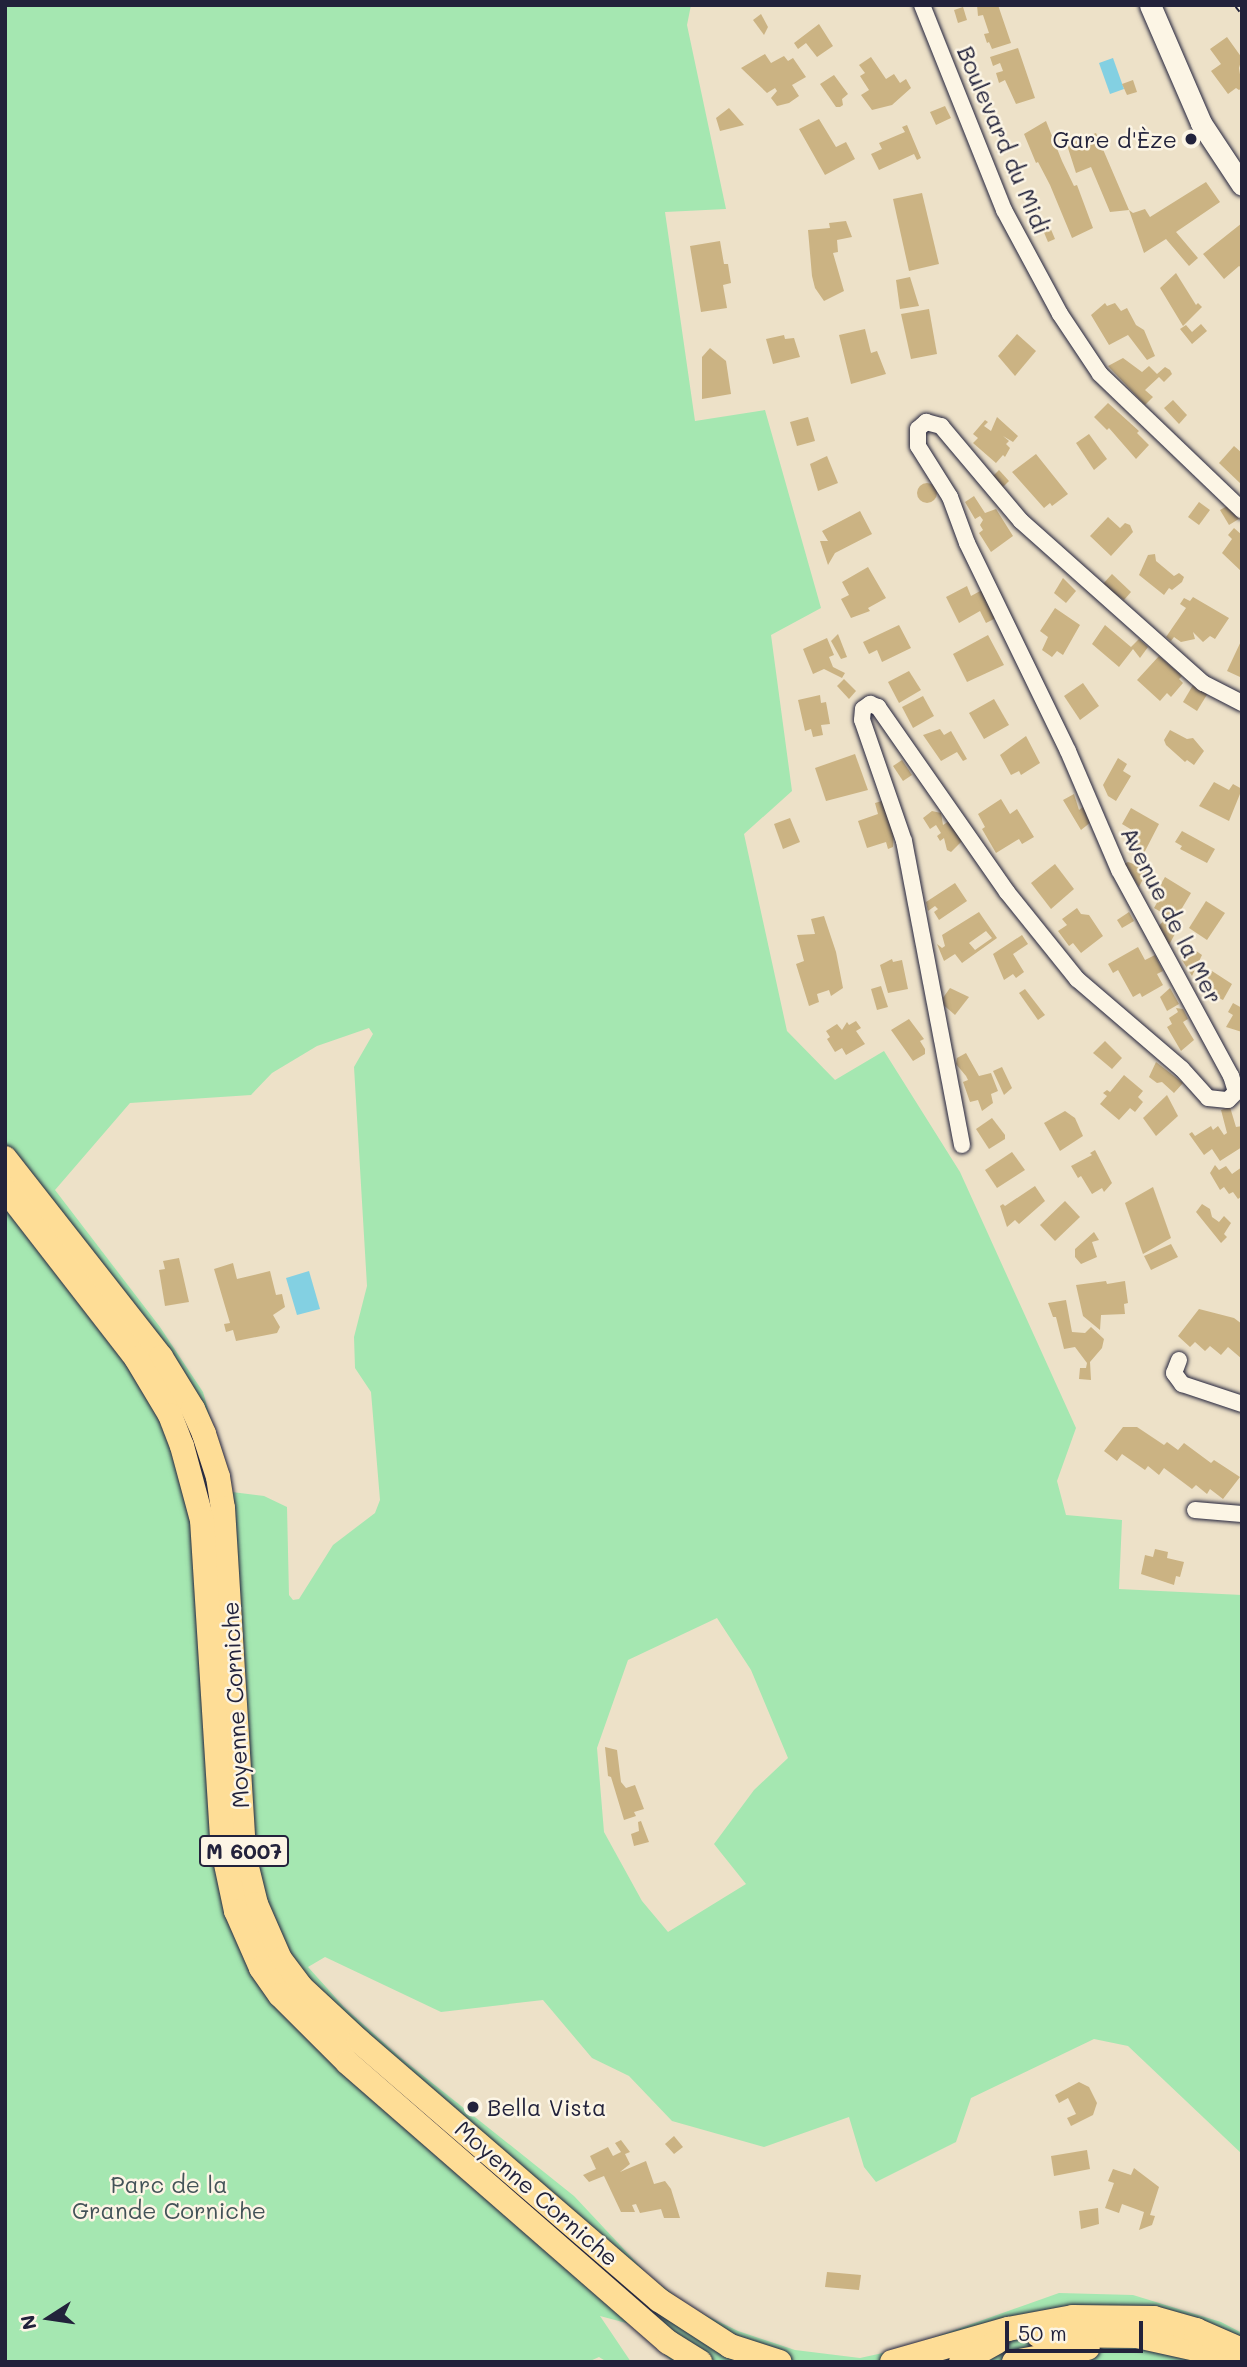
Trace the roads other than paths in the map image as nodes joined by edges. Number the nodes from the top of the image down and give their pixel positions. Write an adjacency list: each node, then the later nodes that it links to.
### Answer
1 (922, 5): 4 (street, Boulevard du Midi)
2 (1150, 5): 3 (main road)
3 (1242, 185)
4 (1242, 510)
5 (1242, 703): 6 (street, Avenue de la Mer)
6 (1239, 1094): 7 (street, Avenue de la Mer)
7 (962, 1145)
8 (5, 1158): 17 (main road, Moyenne Corniche / M 6007)
9 (5, 1189): 16 (main road, Moyenne Corniche / M 6007)
10 (1179, 1360): 11 (street)
11 (1242, 1404)
12 (1195, 1510): 13 (street)
13 (1242, 1514)
14 (1009, 2329): 15 (main road); 18 (main road); 19 (main road); 22 (main road)
15 (1242, 2350)
16 (700, 2362)
17 (780, 2362)
18 (892, 2362)
19 (961, 2362)
20 (1014, 2362): 21 (main road)
21 (1202, 2362)
22 (1227, 2362)

